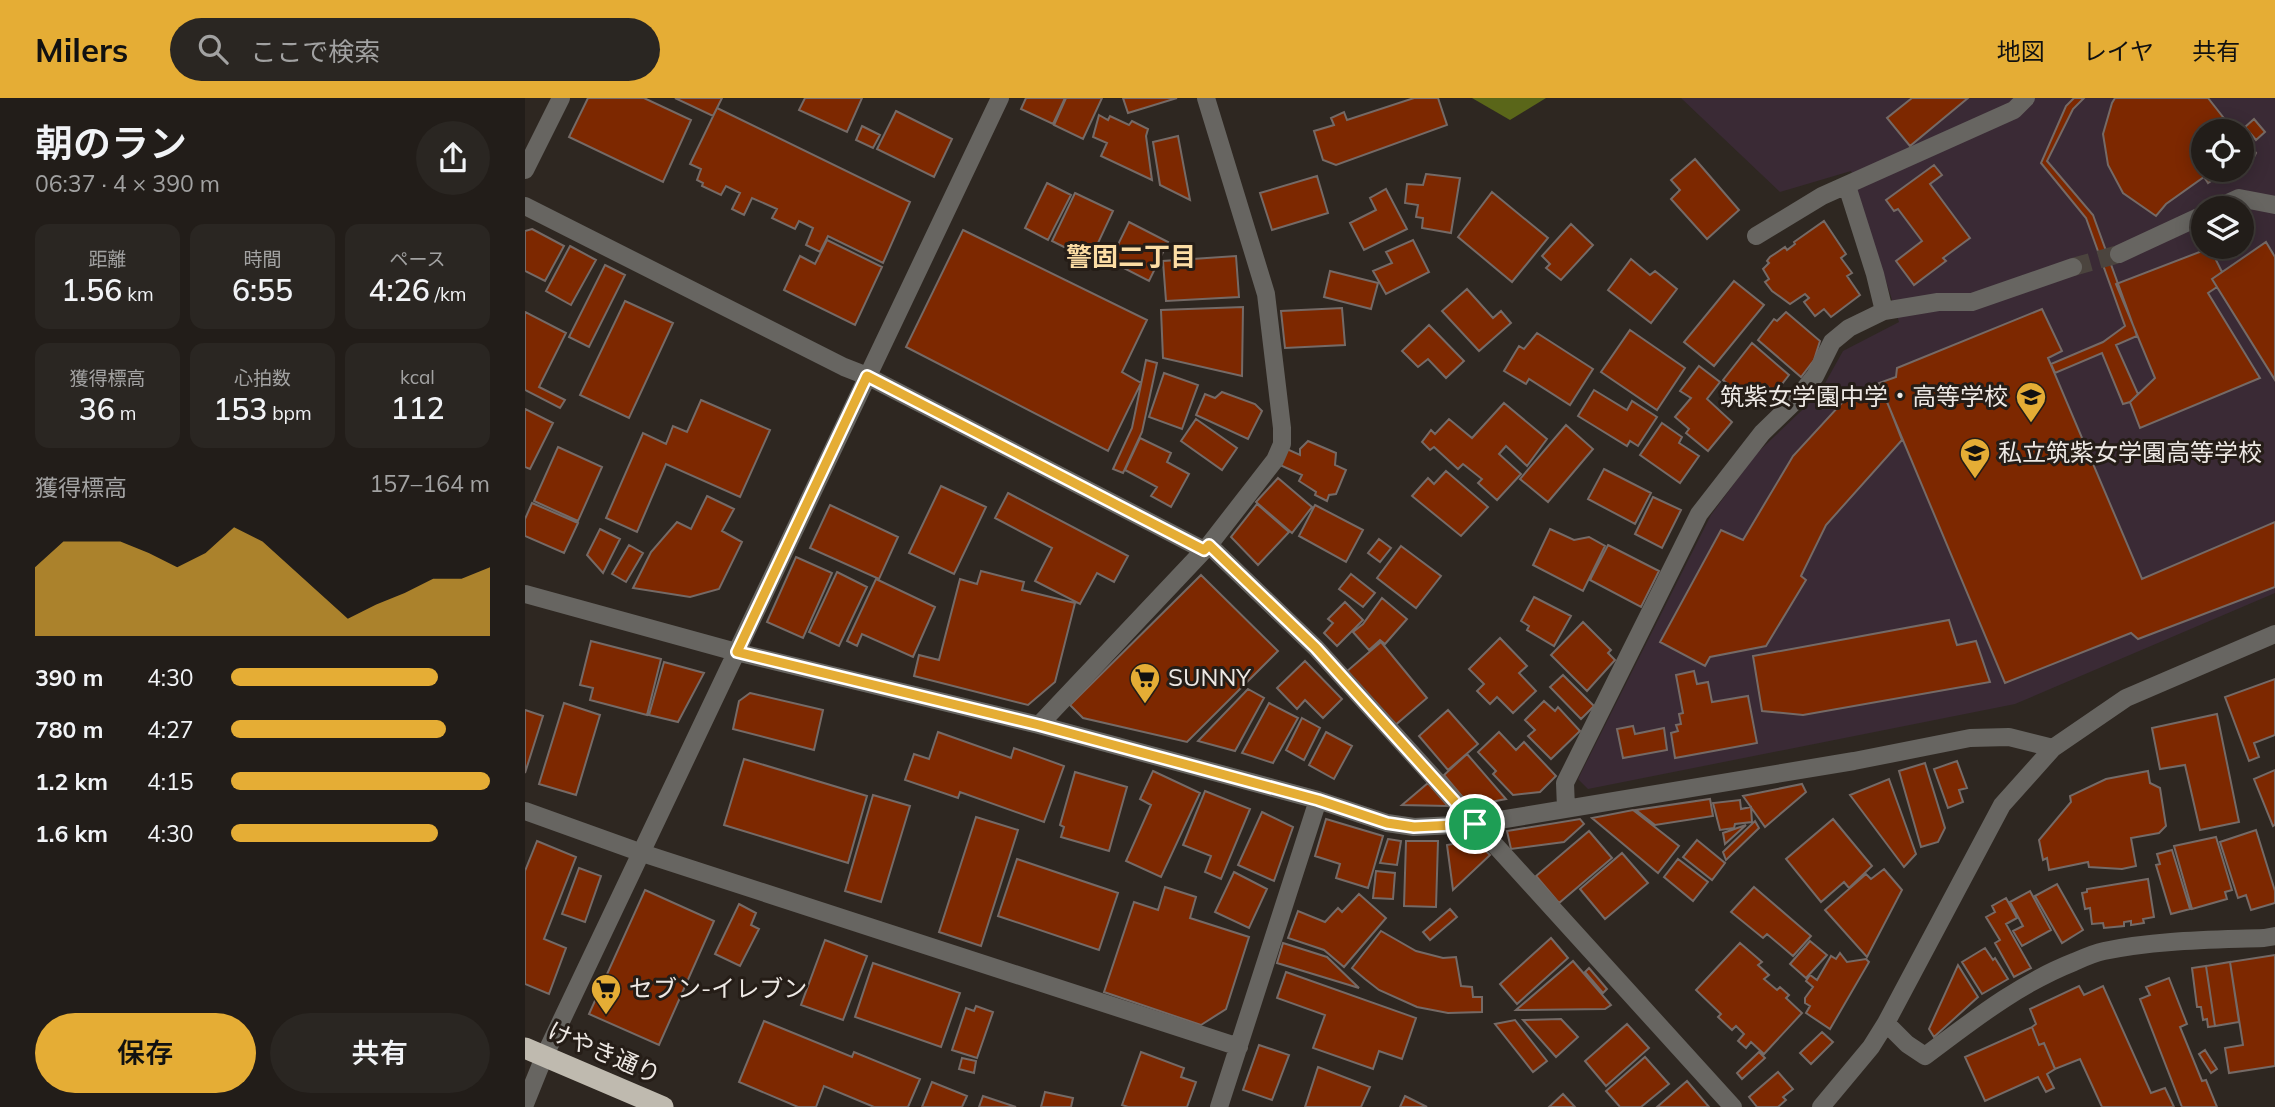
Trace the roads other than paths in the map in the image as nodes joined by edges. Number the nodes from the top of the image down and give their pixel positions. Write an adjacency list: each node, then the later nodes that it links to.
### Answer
1 (561, 98): 5 (street)
2 (1000, 98): 15 (street)
3 (1206, 98): 16 (street)
4 (2027, 98): 6 (street)
5 (525, 170)
6 (1847, 186): 11 (street); 14 (street)
7 (2254, 201): 8 (street)
8 (2275, 205)
9 (525, 206): 15 (street)
10 (2191, 221): 12 (street)
11 (1756, 236)
12 (2119, 254)
13 (2073, 267): 14 (street)
14 (1884, 311): 23 (street)
15 (867, 376): 16 (street); 19 (street)
16 (1206, 547): 20 (street); 25 (street)
17 (525, 594): 19 (street)
18 (2275, 634): 21 (street)
19 (737, 652): 20 (street); 26 (street)
20 (1039, 725): 22 (street)
21 (2053, 748): 23 (street); 28 (street)
22 (1318, 800): 25 (street); 29 (street)
23 (1566, 808): 25 (street)
24 (525, 811): 26 (street)
25 (1475, 824): 34 (street)
26 (642, 853): 29 (street); 30 (street)
27 (2275, 936): 28 (street)
28 (1886, 1023): 35 (street)
29 (1239, 1046): 33 (street)
30 (535, 1052): 31 (street); 32 (highway, けやき通り)
31 (525, 1104)
32 (663, 1107)
33 (1219, 1107)
34 (1733, 1107)
35 (1821, 1107)

